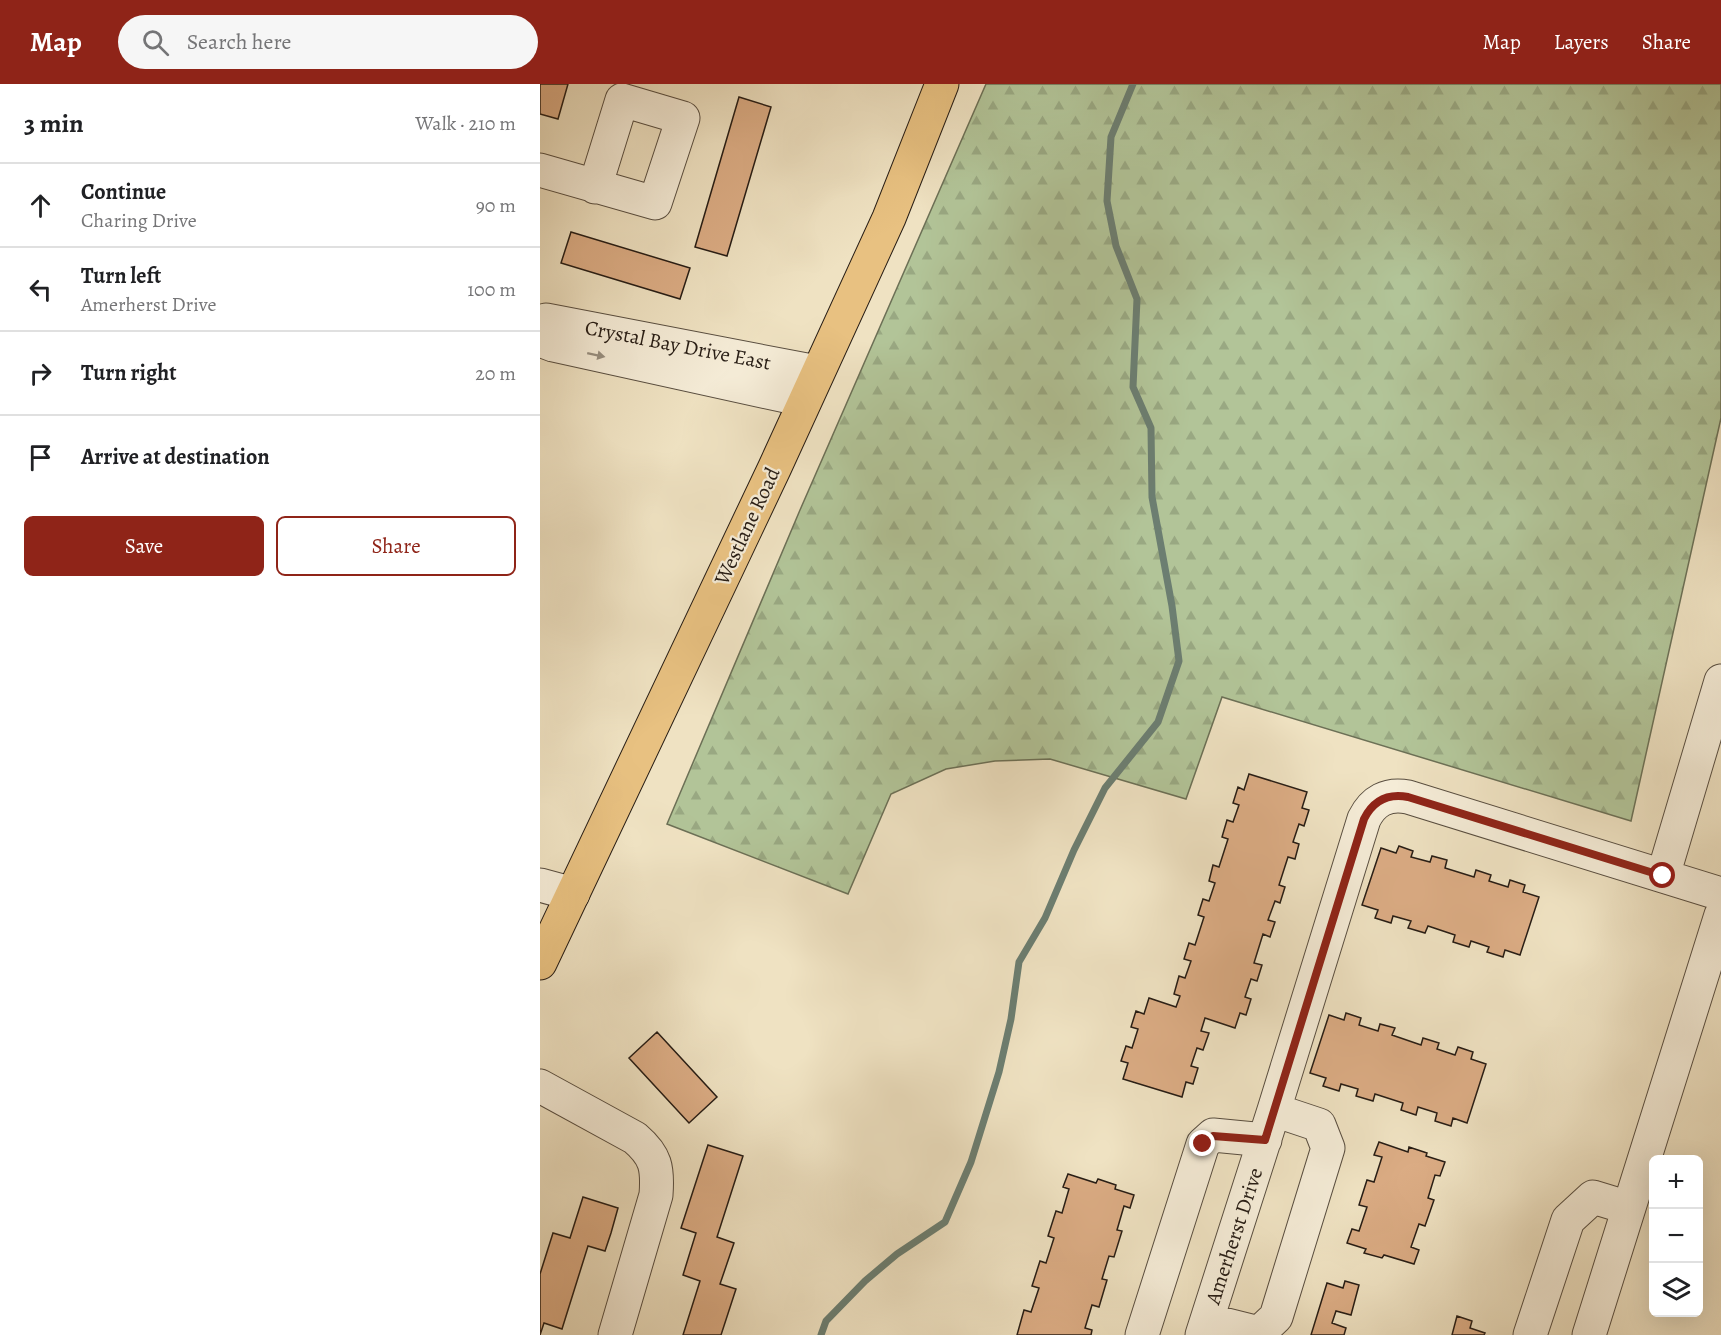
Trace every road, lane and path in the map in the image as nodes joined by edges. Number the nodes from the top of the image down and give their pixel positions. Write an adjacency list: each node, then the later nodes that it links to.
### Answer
1 (942, 84): 6 (main road, Westlane Road)
2 (540, 170): 3 (street)
3 (594, 187)
4 (540, 322): 6 (street, Crystal Bay Drive East)
5 (540, 340): 6 (street, Crystal Bay Drive East, one-way to 6)
6 (811, 386): 10 (main road, Westlane Road)
7 (1721, 681): 8 (street)
8 (1663, 876): 11 (street); 16 (street, Amerherst Drive)
9 (540, 885): 10 (street)
10 (573, 894): 13 (main road, Westlane Road)
11 (1721, 894)
12 (1721, 915): 17 (street)
13 (549, 923): 14 (main road, Westlane Road)
14 (540, 963)
15 (540, 1086): 19 (street)
16 (1269, 1125): 18 (street, Amerherst Drive); 18 (street); 20 (street)
17 (1629, 1208): 21 (street); 22 (street)
18 (1205, 1327)
19 (615, 1335)
20 (1142, 1335)
21 (1530, 1335)
22 (1589, 1335)

